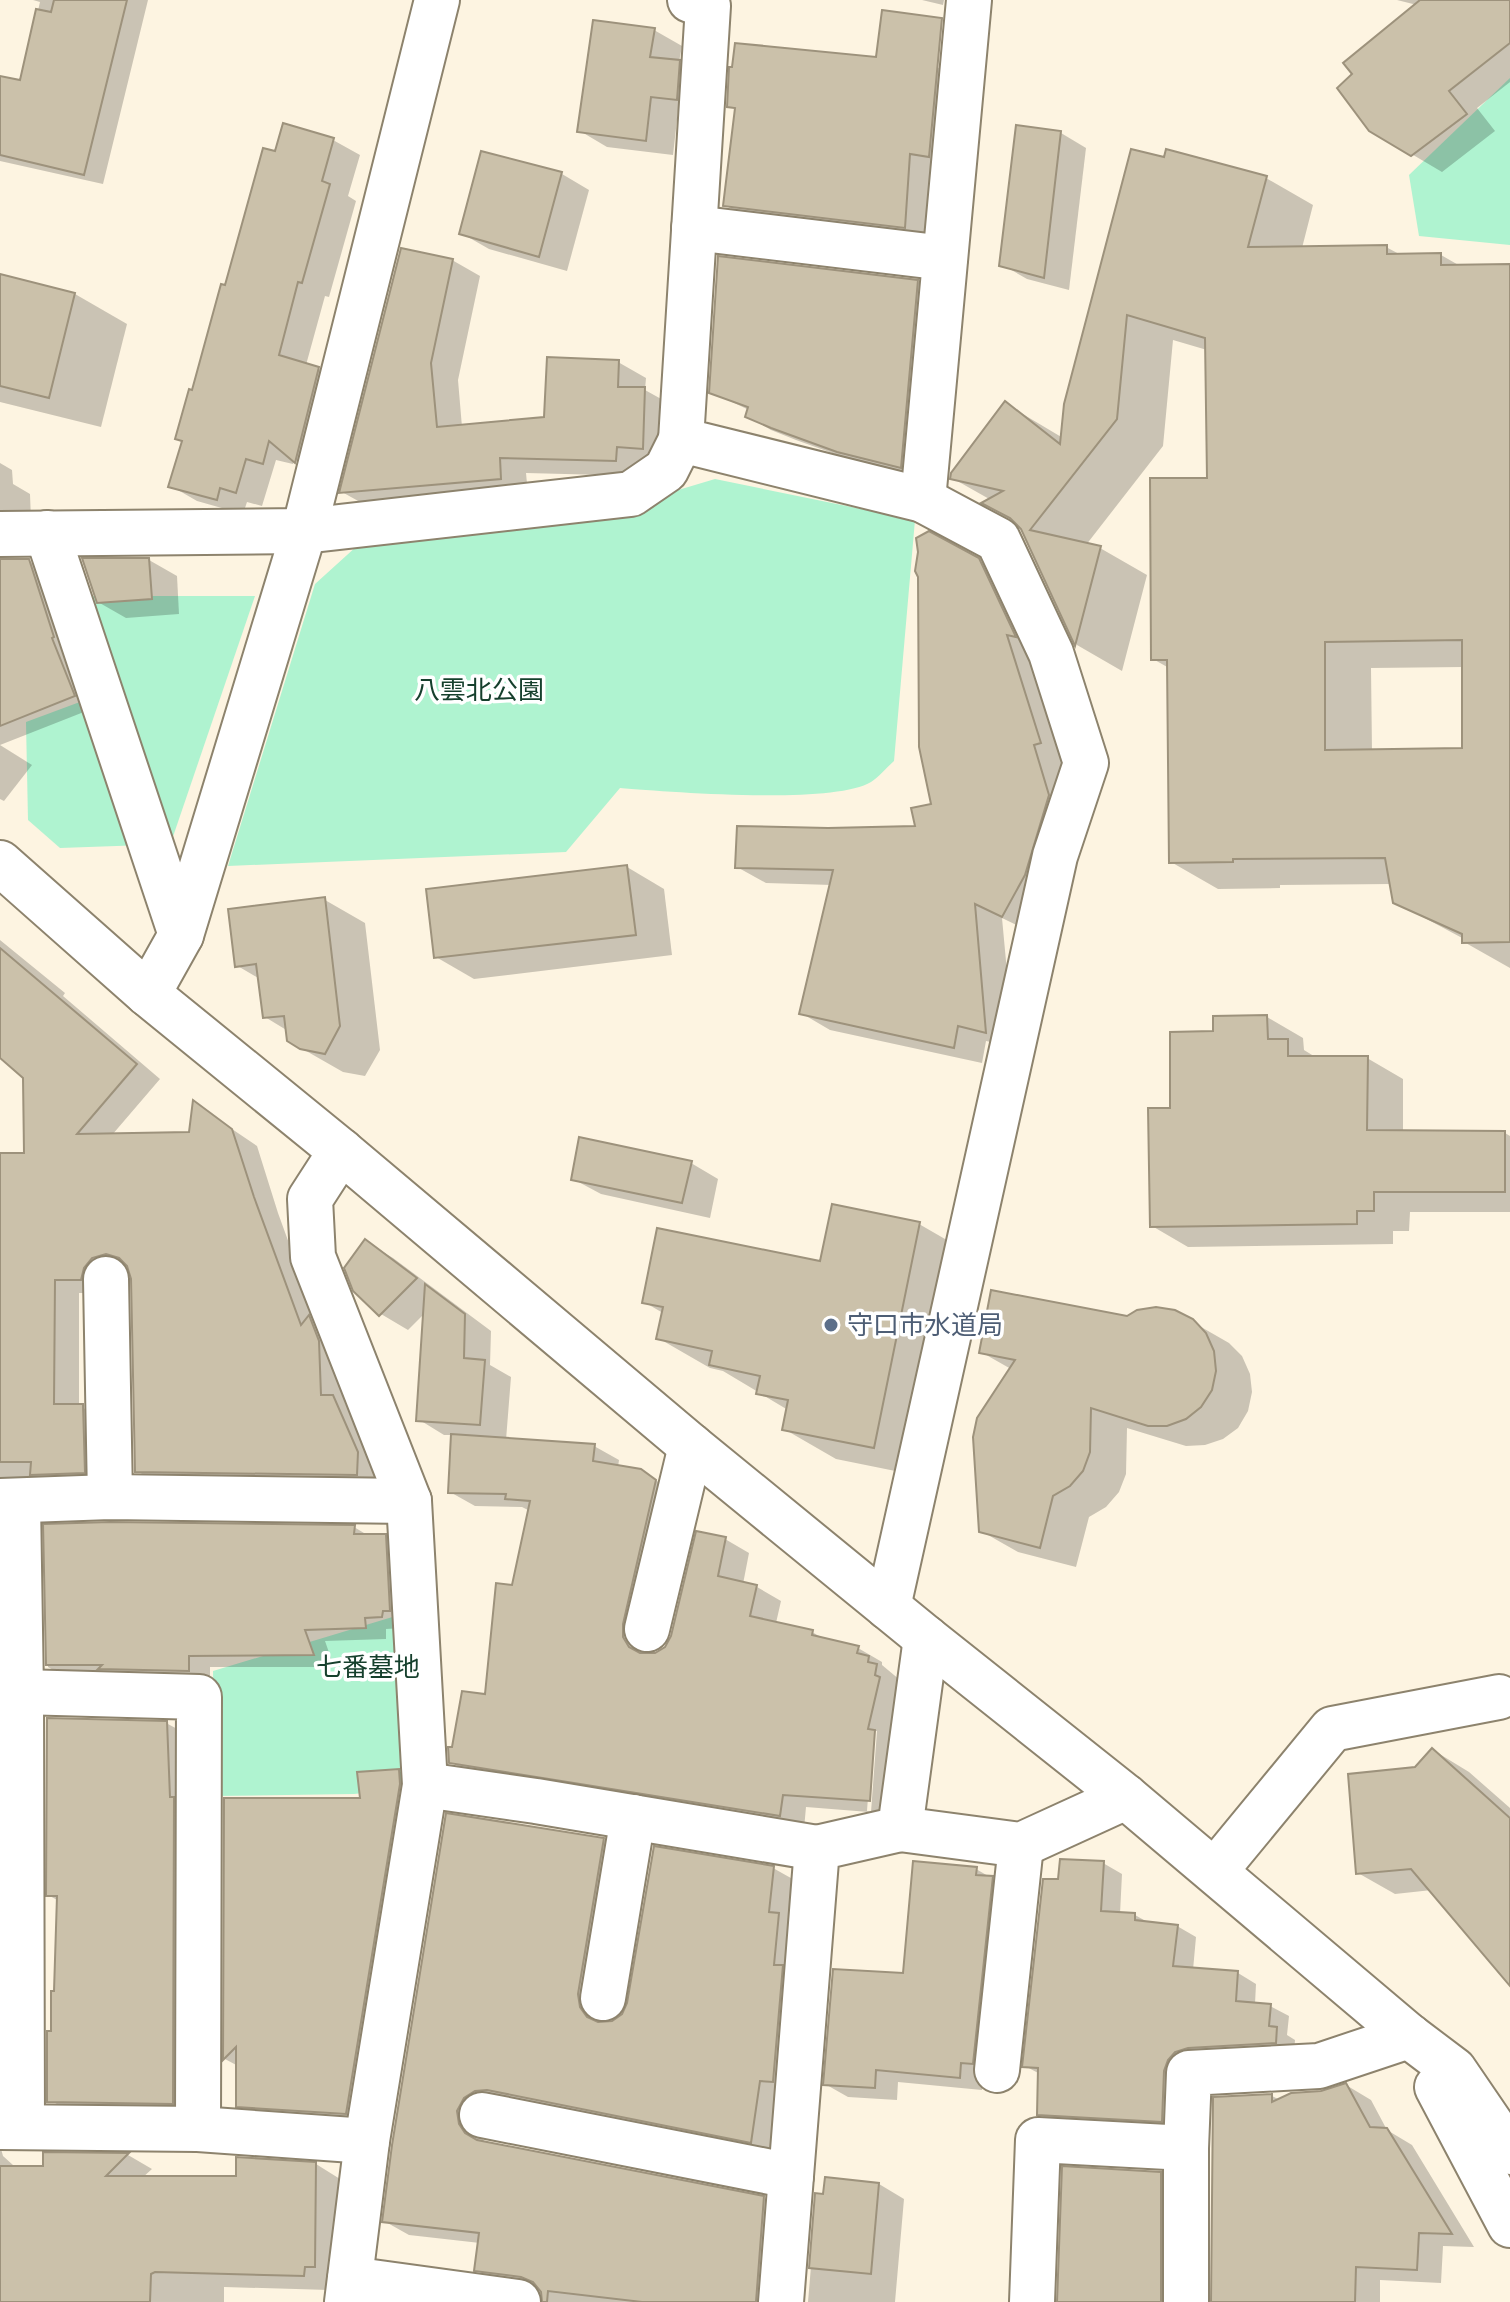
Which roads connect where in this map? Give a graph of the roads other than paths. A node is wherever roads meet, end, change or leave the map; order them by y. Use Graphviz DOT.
graph roads {
  1 [pos="437,0"];
  2 [pos="690,0"];
  3 [pos="969,0"];
  4 [pos="694,228"];
  5 [pos="945,258"];
  6 [pos="681,440"];
  7 [pos="923,500"];
  8 [pos="304,531"];
  9 [pos="47,533"];
  10 [pos="0,534"];
  11 [pos="6,872"];
  12 [pos="181,935"];
  13 [pos="148,994"];
  14 [pos="341,1151"];
  15 [pos="106,1279"];
  16 [pos="691,1446"];
  17 [pos="110,1497"];
  18 [pos="409,1501"];
  19 [pos="9,1502"];
  20 [pos="888,1607"];
  21 [pos="647,1629"];
  22 [pos="926,1638"];
  23 [pos="21,1692"];
  24 [pos="1499,1697"];
  25 [pos="425,1785"];
  26 [pos="1126,1797"];
  27 [pos="633,1817"];
  28 [pos="900,1829"];
  29 [pos="1021,1845"];
  30 [pos="817,1848"];
  31 [pos="1215,1871"];
  32 [pos="603,1998"];
  33 [pos="1409,2036"];
  34 [pos="997,2070"];
  35 [pos="482,2115"];
  36 [pos="11,2127"];
  37 [pos="198,2129"];
  38 [pos="367,2141"];
  39 [pos="1186,2148"];
  40 [pos="1510,2152"];
  41 [pos="791,2176"];
  42 [pos="1510,2225"];
  43 [pos="348,2290"];
  44 [pos="518,2302"];
  45 [pos="781,2302"];
  46 [pos="1032,2302"];
  47 [pos="1186,2302"];
  1 -- 8 [label="street"];
  2 -- 4 [label="street"];
  3 -- 5 [label="street"];
  4 -- 5 [label="street"];
  4 -- 6 [label="street"];
  5 -- 7 [label="street"];
  6 -- 7 [label="street"];
  6 -- 8 [label="street"];
  7 -- 20 [label="street"];
  8 -- 9 [label="street"];
  8 -- 12 [label="street"];
  9 -- 10 [label="street"];
  9 -- 12 [label="street"];
  11 -- 13 [label="street"];
  12 -- 13 [label="street"];
  13 -- 14 [label="street"];
  14 -- 16 [label="street"];
  14 -- 18 [label="street"];
  15 -- 17 [label="street"];
  16 -- 20 [label="street"];
  16 -- 21 [label="street"];
  17 -- 18 [label="street"];
  17 -- 19 [label="street"];
  18 -- 25 [label="street"];
  19 -- 23 [label="street"];
  20 -- 22 [label="street"];
  22 -- 26 [label="street"];
  22 -- 28 [label="street"];
  23 -- 36 [label="street"];
  23 -- 37 [label="street"];
  24 -- 31 [label="street"];
  25 -- 27 [label="street"];
  25 -- 38 [label="street"];
  26 -- 29 [label="street"];
  26 -- 31 [label="street"];
  27 -- 30 [label="street"];
  27 -- 32 [label="street"];
  28 -- 29 [label="street"];
  28 -- 30 [label="street"];
  29 -- 34 [label="street"];
  30 -- 41 [label="street"];
  31 -- 33 [label="street"];
  33 -- 39 [label="street"];
  33 -- 40 [label="street"];
  33 -- 42 [label="street"];
  35 -- 41 [label="street"];
  36 -- 37 [label="street"];
  37 -- 38 [label="street"];
  38 -- 43 [label="street"];
  39 -- 46 [label="street"];
  39 -- 47 [label="street"];
  41 -- 45 [label="street"];
  43 -- 44 [label="street"];
}
